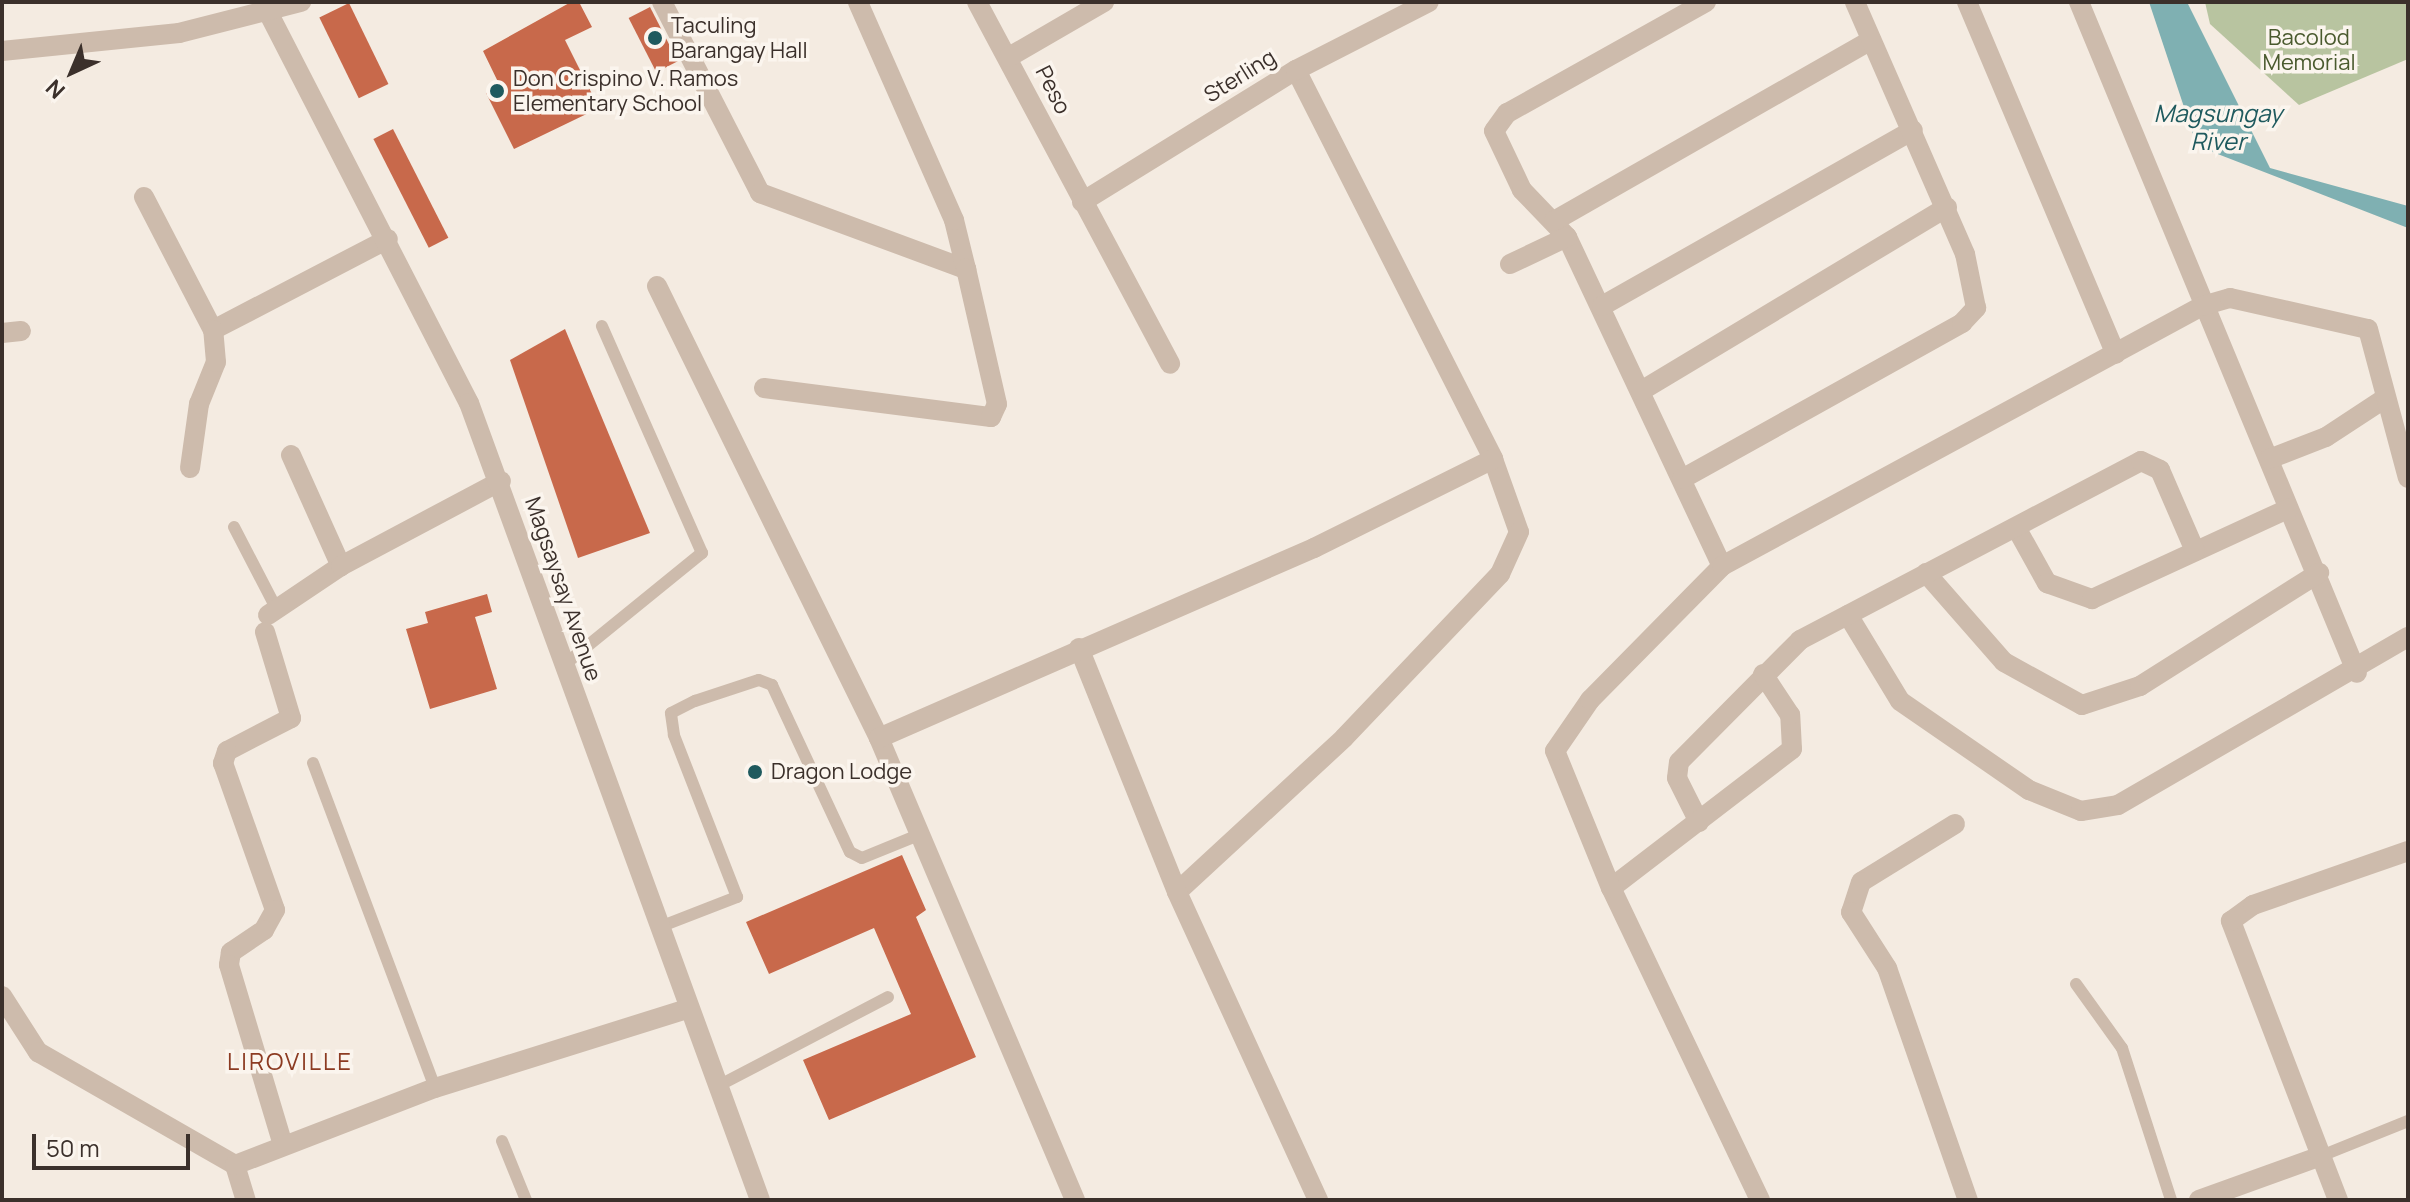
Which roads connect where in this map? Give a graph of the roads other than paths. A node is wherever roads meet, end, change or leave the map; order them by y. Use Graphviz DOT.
graph roads {
  1 [pos="301,2"];
  2 [pos="662,2"];
  3 [pos="858,2"];
  4 [pos="977,2"];
  5 [pos="1104,2"];
  6 [pos="1429,2"];
  7 [pos="1706,2"];
  8 [pos="1855,2"];
  9 [pos="1967,2"];
  10 [pos="2079,2"];
  11 [pos="267,9"];
  12 [pos="1871,40"];
  13 [pos="2,51"];
  14 [pos="1009,57"];
  15 [pos="1296,70"];
  16 [pos="1913,130"];
  17 [pos="144,197"];
  18 [pos="1082,202"];
  19 [pos="1947,207"];
  20 [pos="1560,229"];
  21 [pos="388,239"];
  22 [pos="1510,264"];
  23 [pos="966,269"];
  24 [pos="657,286"];
  25 [pos="1602,306"];
  26 [pos="2202,306"];
  27 [pos="602,326"];
  28 [pos="213,330"];
  29 [pos="2116,354"];
  30 [pos="1170,364"];
  31 [pos="764,388"];
  32 [pos="1641,391"];
  33 [pos="2384,399"];
  34 [pos="291,455"];
  35 [pos="1493,459"];
  36 [pos="2269,459"];
  37 [pos="190,468"];
  38 [pos="2408,478"];
  39 [pos="1682,479"];
  40 [pos="501,481"];
  41 [pos="2288,509"];
  42 [pos="234,527"];
  43 [pos="2018,531"];
  44 [pos="2195,551"];
  45 [pos="341,566"];
  46 [pos="1722,566"];
  47 [pos="1926,573"];
  48 [pos="2319,573"];
  49 [pos="1848,615"];
  50 [pos="270,619"];
  51 [pos="2408,637"];
  52 [pos="1079,648"];
  53 [pos="564,665"];
  54 [pos="2357,673"];
  55 [pos="1763,674"];
  56 [pos="879,738"];
  57 [pos="313,763"];
  58 [pos="1699,822"];
  59 [pos="1955,824"];
  60 [pos="916,836"];
  61 [pos="2408,851"];
  62 [pos="1611,888"];
  63 [pos="1177,892"];
  64 [pos="657,928"];
  65 [pos="2076,984"];
  66 [pos="2,996"];
  67 [pos="888,997"];
  68 [pos="687,1009"];
  69 [pos="716,1087"];
  70 [pos="435,1088"];
  71 [pos="2408,1121"];
  72 [pos="502,1141"];
  73 [pos="283,1145"];
  74 [pos="2321,1156"];
  75 [pos="235,1165"];
  76 [pos="246,1200"];
  77 [pos="526,1200"];
  78 [pos="760,1200"];
  79 [pos="1075,1200"];
  80 [pos="1318,1200"];
  81 [pos="1760,1200"];
  82 [pos="1968,1200"];
  83 [pos="2171,1200"];
  84 [pos="2199,1200"];
  85 [pos="2338,1200"];
  1 -- 11 [label="street"];
  2 -- 23 [label="street"];
  3 -- 23 [label="street"];
  4 -- 14 [label="street, Peso"];
  5 -- 14 [label="street"];
  6 -- 15 [label="street, Sterling"];
  7 -- 20 [label="street"];
  8 -- 12 [label="street"];
  9 -- 29 [label="street"];
  10 -- 26 [label="street"];
  11 -- 13 [label="street"];
  11 -- 21 [label="street, Magsaysay Avenue"];
  12 -- 16 [label="street"];
  12 -- 20 [label="street"];
  14 -- 18 [label="street, Peso"];
  15 -- 18 [label="street, Sterling"];
  15 -- 35 [label="street"];
  16 -- 19 [label="street"];
  16 -- 25 [label="street"];
  17 -- 28 [label="street"];
  18 -- 30 [label="street, Peso"];
  19 -- 32 [label="street"];
  19 -- 39 [label="street"];
  20 -- 22 [label="street"];
  20 -- 25 [label="street"];
  21 -- 28 [label="street"];
  21 -- 40 [label="street, Magsaysay Avenue"];
  23 -- 31 [label="street"];
  24 -- 56 [label="street"];
  25 -- 32 [label="street"];
  26 -- 29 [label="street"];
  26 -- 33 [label="street"];
  26 -- 36 [label="street"];
  27 -- 53 [label="lane"];
  28 -- 37 [label="street"];
  29 -- 46 [label="street"];
  32 -- 39 [label="street"];
  33 -- 36 [label="street"];
  33 -- 38 [label="street"];
  34 -- 45 [label="street"];
  35 -- 52 [label="street"];
  35 -- 63 [label="street"];
  36 -- 41 [label="street"];
  39 -- 46 [label="street"];
  40 -- 45 [label="street"];
  40 -- 53 [label="street, Magsaysay Avenue"];
  41 -- 44 [label="street"];
  41 -- 48 [label="street"];
  42 -- 50 [label="lane"];
  43 -- 44 [label="street"];
  43 -- 44 [label="street"];
  43 -- 47 [label="street"];
  45 -- 50 [label="street"];
  46 -- 62 [label="street"];
  47 -- 48 [label="street"];
  47 -- 49 [label="street"];
  48 -- 54 [label="street"];
  49 -- 54 [label="street"];
  49 -- 55 [label="street"];
  50 -- 73 [label="street"];
  51 -- 54 [label="street"];
  52 -- 56 [label="street"];
  52 -- 63 [label="street"];
  53 -- 64 [label="street, Magsaysay Avenue"];
  55 -- 58 [label="street"];
  55 -- 58 [label="street"];
  56 -- 60 [label="street"];
  57 -- 70 [label="lane"];
  58 -- 62 [label="street"];
  59 -- 82 [label="street"];
  60 -- 64 [label="lane"];
  60 -- 79 [label="street"];
  61 -- 74 [label="street"];
  62 -- 81 [label="street"];
  63 -- 80 [label="street"];
  64 -- 68 [label="street, Magsaysay Avenue"];
  65 -- 83 [label="lane"];
  66 -- 75 [label="street"];
  67 -- 69 [label="lane"];
  68 -- 69 [label="street, Magsaysay Avenue"];
  68 -- 70 [label="street"];
  69 -- 78 [label="street, Magsaysay Avenue"];
  70 -- 73 [label="street"];
  71 -- 74 [label="lane"];
  72 -- 77 [label="lane"];
  73 -- 75 [label="street"];
  74 -- 84 [label="street"];
  74 -- 85 [label="street"];
  75 -- 76 [label="street"];
}
